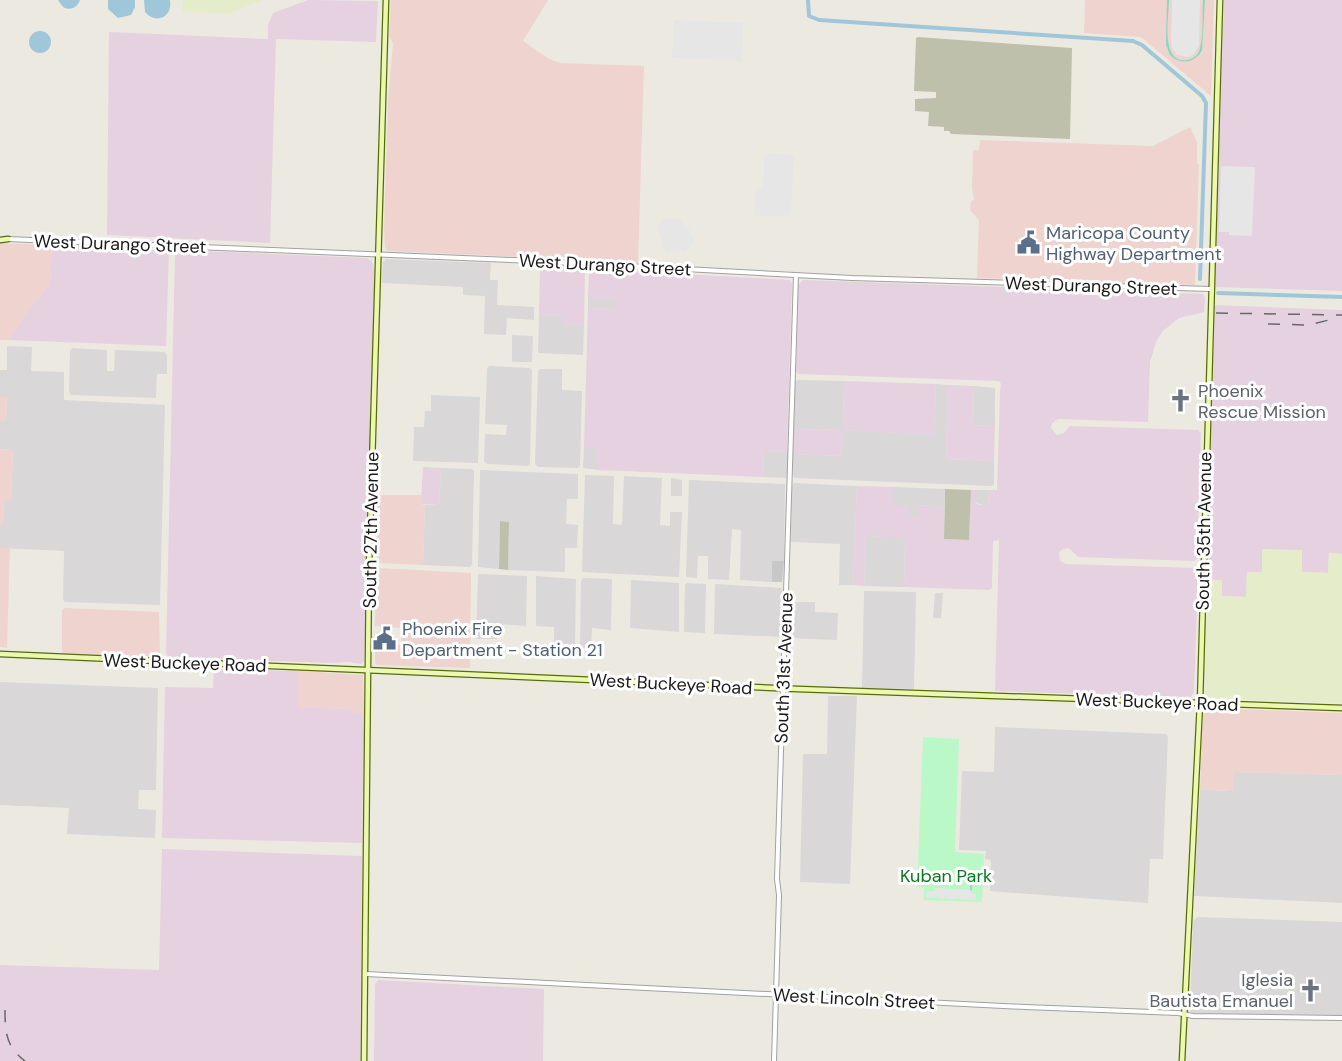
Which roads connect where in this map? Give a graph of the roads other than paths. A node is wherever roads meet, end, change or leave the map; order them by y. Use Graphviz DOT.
graph roads {
  1 [pos="386,0"];
  2 [pos="1220,0"];
  3 [pos="0,239"];
  4 [pos="8,239"];
  5 [pos="379,255"];
  6 [pos="795,275"];
  7 [pos="1210,290"];
  8 [pos="0,654"];
  9 [pos="369,670"];
  10 [pos="783,689"];
  11 [pos="1200,703"];
  12 [pos="1342,708"];
  13 [pos="366,975"];
  14 [pos="776,995"];
  15 [pos="1185,1014"];
  16 [pos="1342,1018"];
  17 [pos="364,1061"];
  18 [pos="774,1061"];
  19 [pos="1182,1061"];
  1 -- 5 [label="main road, South 27th Avenue"];
  2 -- 7 [label="main road, South 35th Avenue"];
  3 -- 4 [label="main road"];
  4 -- 5 [label="street, West Durango Street"];
  5 -- 6 [label="street, West Durango Street"];
  5 -- 9 [label="main road, South 27th Avenue"];
  6 -- 7 [label="street, West Durango Street"];
  6 -- 10 [label="street, South 31st Avenue"];
  7 -- 11 [label="main road, South 35th Avenue"];
  8 -- 9 [label="main road, West Buckeye Road"];
  9 -- 10 [label="main road, West Buckeye Road"];
  9 -- 13 [label="main road, South 27th Avenue"];
  10 -- 11 [label="main road, West Buckeye Road"];
  10 -- 14 [label="street, South 31st Avenue"];
  11 -- 12 [label="main road, West Buckeye Road"];
  11 -- 15 [label="main road, South 35th Avenue"];
  13 -- 14 [label="street, West Lincoln Street"];
  13 -- 17 [label="main road, South 27th Avenue"];
  14 -- 15 [label="street, West Lincoln Street"];
  14 -- 18 [label="street, South 31st Avenue"];
  15 -- 16 [label="street, West Lincoln Street"];
  15 -- 19 [label="main road, South 35th Avenue"];
}
